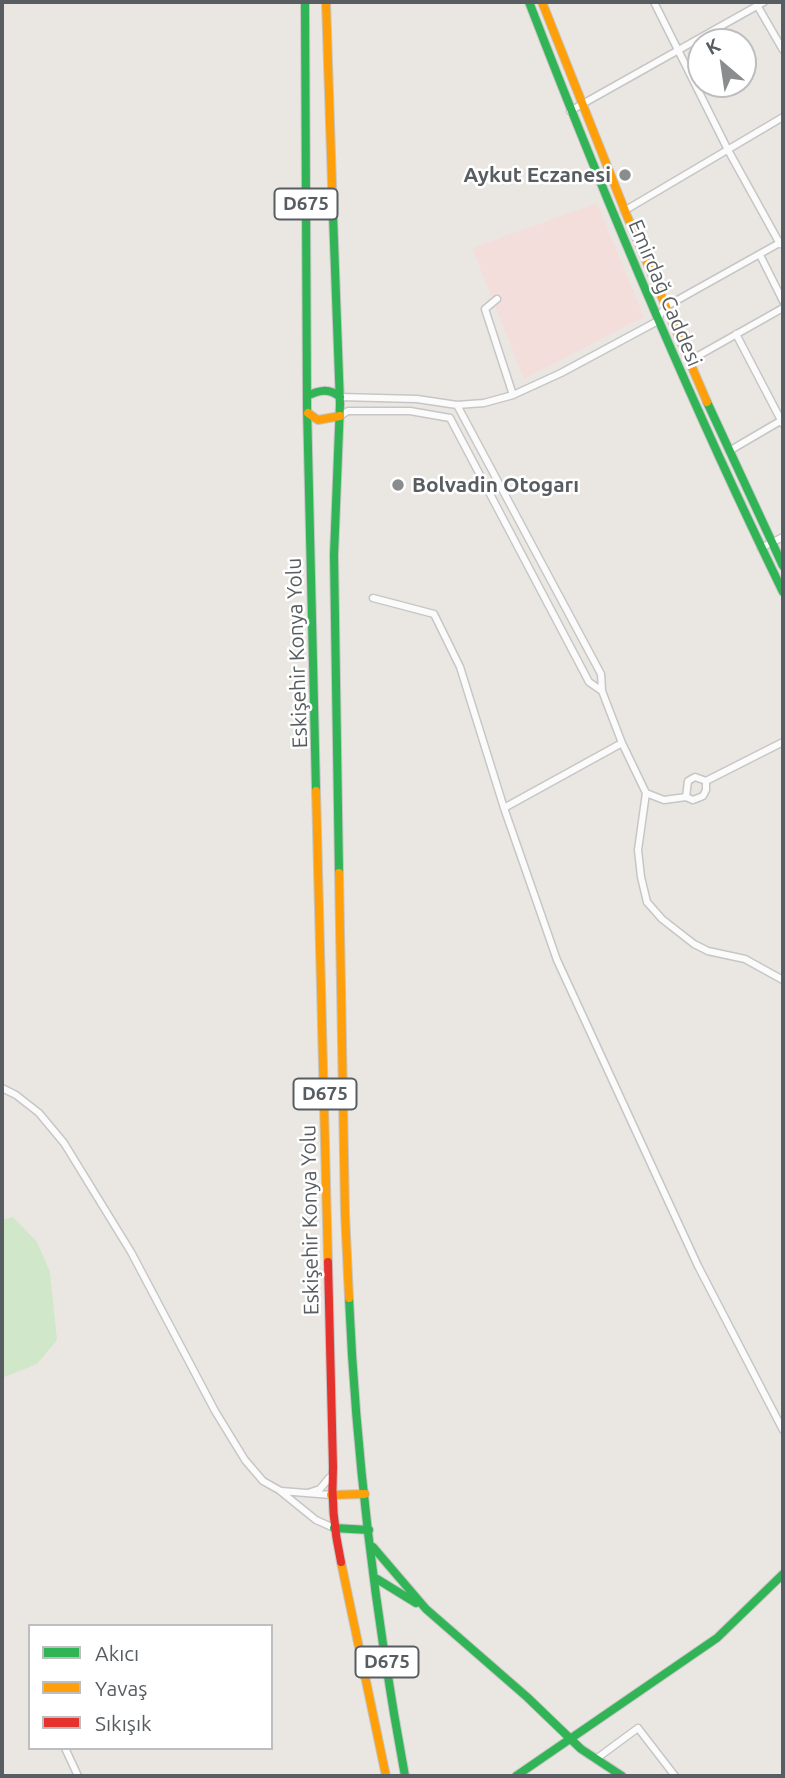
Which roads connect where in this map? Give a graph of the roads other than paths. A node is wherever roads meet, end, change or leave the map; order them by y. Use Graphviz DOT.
graph roads {
  1 [pos="305,2"];
  2 [pos="326,2"];
  3 [pos="529,2"];
  4 [pos="542,2"];
  5 [pos="654,2"];
  6 [pos="756,4"];
  7 [pos="677,50"];
  8 [pos="783,50"];
  9 [pos="581,104"];
  10 [pos="570,111"];
  11 [pos="783,117"];
  12 [pos="728,150"];
  13 [pos="624,211"];
  14 [pos="782,243"];
  15 [pos="761,255"];
  16 [pos="497,299"];
  17 [pos="783,301"];
  18 [pos="665,307"];
  19 [pos="783,308"];
  20 [pos="656,322"];
  21 [pos="736,334"];
  22 [pos="689,361"];
  23 [pos="513,395"];
  24 [pos="340,397"];
  25 [pos="307,405"];
  26 [pos="457,405"];
  27 [pos="340,416"];
  28 [pos="450,418"];
  29 [pos="783,422"];
  30 [pos="730,451"];
  31 [pos="783,537"];
  32 [pos="772,543"];
  33 [pos="761,548"];
  34 [pos="783,566"];
  35 [pos="783,592"];
  36 [pos="373,598"];
  37 [pos="602,691"];
  38 [pos="783,742"];
  39 [pos="622,743"];
  40 [pos="706,781"];
  41 [pos="646,793"];
  42 [pos="686,797"];
  43 [pos="504,808"];
  44 [pos="783,981"];
  45 [pos="2,1088"];
  46 [pos="783,1430"];
  47 [pos="333,1466"];
  48 [pos="279,1490"];
  49 [pos="306,1494"];
  50 [pos="365,1494"];
  51 [pos="331,1496"];
  52 [pos="334,1528"];
  53 [pos="369,1530"];
  54 [pos="373,1547"];
  55 [pos="783,1574"];
  56 [pos="377,1579"];
  57 [pos="425,1608"];
  58 [pos="570,1738"];
  59 [pos="66,1750"];
  60 [pos="596,1759"];
  61 [pos="78,1776"];
  62 [pos="386,1776"];
  63 [pos="405,1776"];
  64 [pos="516,1776"];
  65 [pos="622,1776"];
  66 [pos="676,1776"];
  1 -- 25 [label="main road, D675"];
  2 -- 24 [label="main road, D675"];
  3 -- 10 [label="main road, Emirdağ Caddesi"];
  4 -- 9 [label="main road, Emirdağ Caddesi"];
  5 -- 7 [label="street"];
  6 -- 7 [label="street"];
  6 -- 8 [label="street"];
  7 -- 9 [label="street"];
  7 -- 12 [label="street"];
  9 -- 10 [label="street"];
  9 -- 13 [label="main road, Emirdağ Caddesi"];
  10 -- 20 [label="main road, Emirdağ Caddesi"];
  11 -- 12 [label="street"];
  12 -- 13 [label="street"];
  12 -- 14 [label="street"];
  13 -- 18 [label="main road, Emirdağ Caddesi"];
  14 -- 15 [label="street"];
  15 -- 17 [label="street"];
  15 -- 18 [label="street"];
  16 -- 23 [label="street"];
  18 -- 20 [label="street"];
  18 -- 22 [label="main road, Emirdağ Caddesi"];
  19 -- 21 [label="street"];
  20 -- 23 [label="street"];
  20 -- 33 [label="main road, Emirdağ Caddesi"];
  21 -- 22 [label="street"];
  21 -- 29 [label="street"];
  22 -- 30 [label="main road, Emirdağ Caddesi"];
  23 -- 26 [label="street"];
  24 -- 25 [label="main road"];
  24 -- 26 [label="street"];
  24 -- 27 [label="main road, D675"];
  25 -- 27 [label="main road"];
  25 -- 47 [label="main road, Eskişehir Konya Yolu / D675"];
  26 -- 28 [label="street"];
  26 -- 37 [label="street"];
  27 -- 28 [label="street"];
  27 -- 50 [label="main road, D675"];
  28 -- 37 [label="street"];
  29 -- 30 [label="street"];
  30 -- 32 [label="main road, Emirdağ Caddesi"];
  31 -- 32 [label="street"];
  32 -- 33 [label="street"];
  32 -- 34 [label="main road, Emirdağ Caddesi"];
  33 -- 35 [label="main road, Emirdağ Caddesi"];
  36 -- 43 [label="street"];
  37 -- 39 [label="street"];
  38 -- 40 [label="street"];
  39 -- 41 [label="street"];
  39 -- 43 [label="street"];
  40 -- 42 [label="street"];
  40 -- 42 [label="street"];
  41 -- 42 [label="street"];
  41 -- 44 [label="street"];
  43 -- 46 [label="street"];
  45 -- 48 [label="street"];
  47 -- 49 [label="street"];
  47 -- 51 [label="main road, Eskişehir Konya Yolu / D675"];
  48 -- 49 [label="street"];
  48 -- 52 [label="street"];
  49 -- 51 [label="street"];
  50 -- 51 [label="main road"];
  50 -- 53 [label="main road, D675"];
  51 -- 52 [label="main road, Eskişehir Konya Yolu / D675"];
  52 -- 53 [label="main road"];
  52 -- 62 [label="main road, Eskişehir Konya Yolu / D675"];
  53 -- 54 [label="main road, D675"];
  54 -- 56 [label="main road, D675"];
  54 -- 57 [label="main road"];
  55 -- 58 [label="main road"];
  56 -- 57 [label="main road"];
  56 -- 63 [label="main road, D675"];
  57 -- 58 [label="main road"];
  58 -- 60 [label="main road"];
  58 -- 64 [label="main road"];
  59 -- 61 [label="street"];
  60 -- 65 [label="main road"];
  60 -- 66 [label="street"];
}
